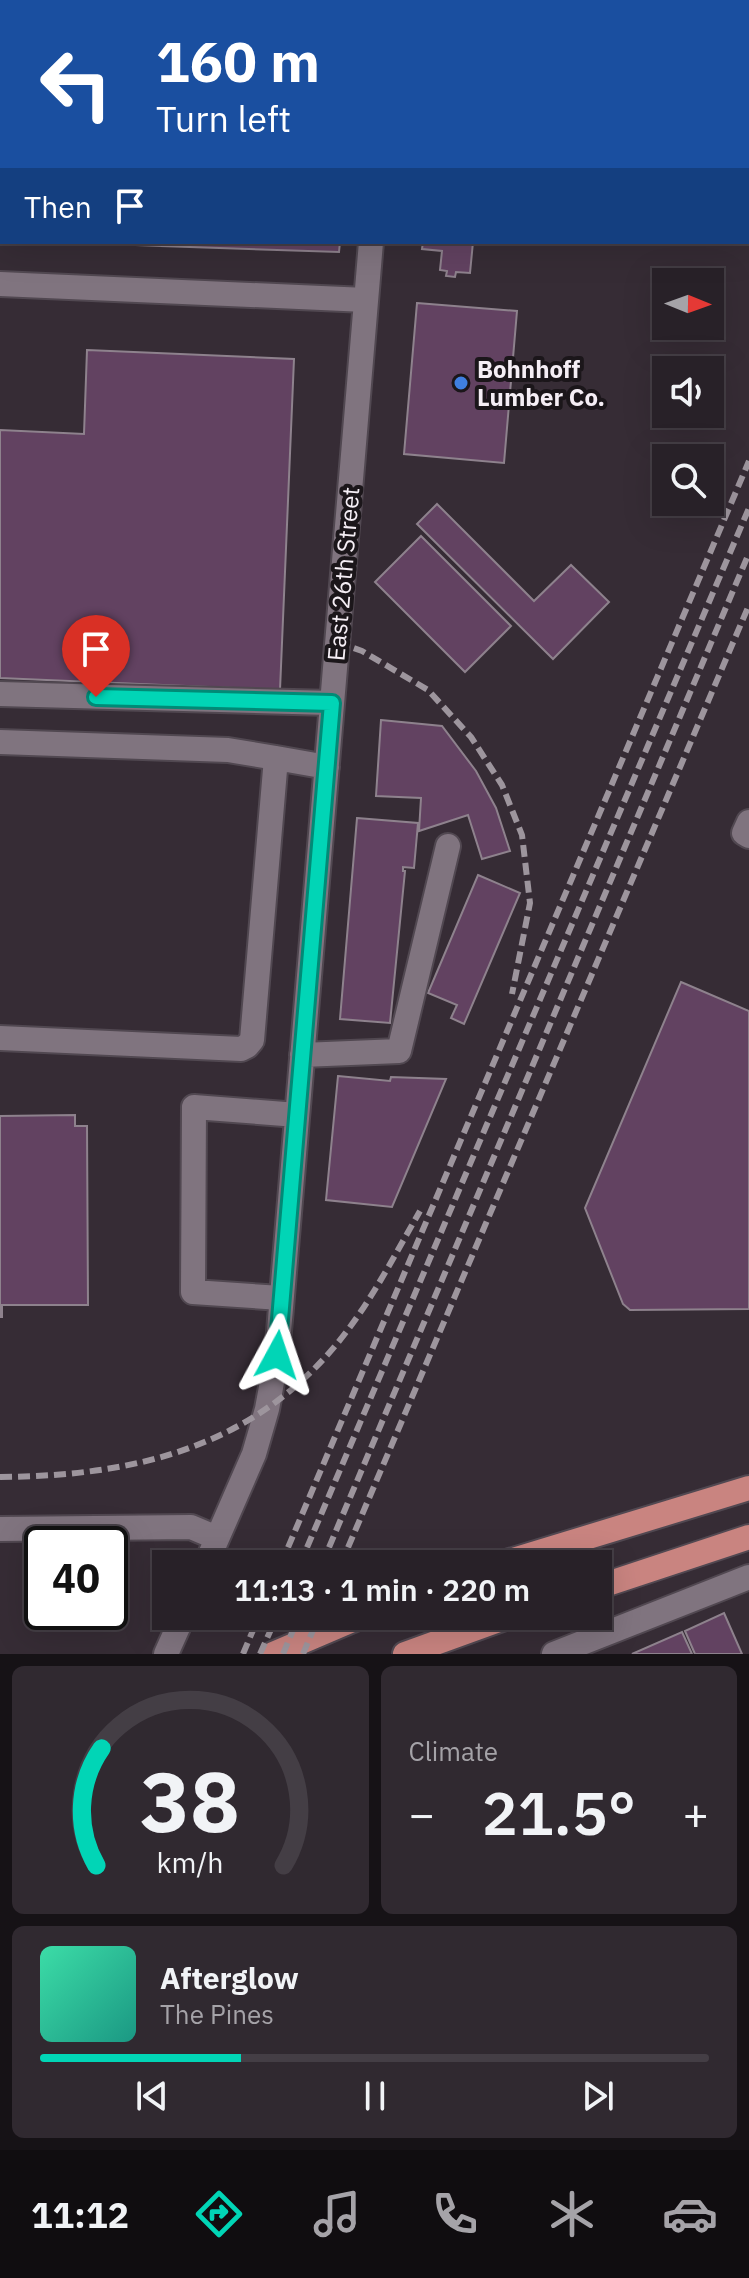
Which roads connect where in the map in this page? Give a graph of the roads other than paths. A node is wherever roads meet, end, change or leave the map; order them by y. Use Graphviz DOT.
graph roads {
  1 [pos="371,244"];
  2 [pos="0,284"];
  3 [pos="366,300"];
  4 [pos="0,694"];
  5 [pos="332,703"];
  6 [pos="0,742"];
  7 [pos="276,758"];
  8 [pos="327,767"];
  9 [pos="749,822"];
  10 [pos="749,836"];
  11 [pos="448,846"];
  12 [pos="0,1038"];
  13 [pos="302,1055"];
  14 [pos="297,1115"];
  15 [pos="281,1298"];
  16 [pos="749,1488"];
  17 [pos="0,1529"];
  18 [pos="749,1537"];
  19 [pos="217,1538"];
  20 [pos="212,1550"];
  21 [pos="546,1550"];
  22 [pos="749,1577"];
  23 [pos="612,1582"];
  24 [pos="177,1630"];
  25 [pos="329,1630"];
  26 [pos="471,1630"];
  27 [pos="166,1654"];
  28 [pos="273,1654"];
  29 [pos="405,1654"];
  30 [pos="554,1654"];
  1 -- 3 [label="street, East 26th Street"];
  2 -- 3 [label="street"];
  3 -- 5 [label="street, East 26th Street"];
  4 -- 5 [label="street"];
  5 -- 8 [label="street, East 26th Street"];
  6 -- 7 [label="street"];
  7 -- 8 [label="street"];
  7 -- 12 [label="street"];
  8 -- 13 [label="street, East 26th Street"];
  9 -- 10 [label="street"];
  11 -- 13 [label="street"];
  13 -- 14 [label="street, East 26th Street"];
  14 -- 15 [label="street, East 26th Street"];
  14 -- 15 [label="street"];
  15 -- 19 [label="street, East 26th Street"];
  16 -- 21 [label="main road"];
  17 -- 19 [label="street"];
  18 -- 23 [label="main road"];
  19 -- 20 [label="street, East 26th Street"];
  22 -- 30 [label="street"];
  24 -- 27 [label="street"];
  25 -- 28 [label="main road"];
  26 -- 29 [label="main road"];
}
